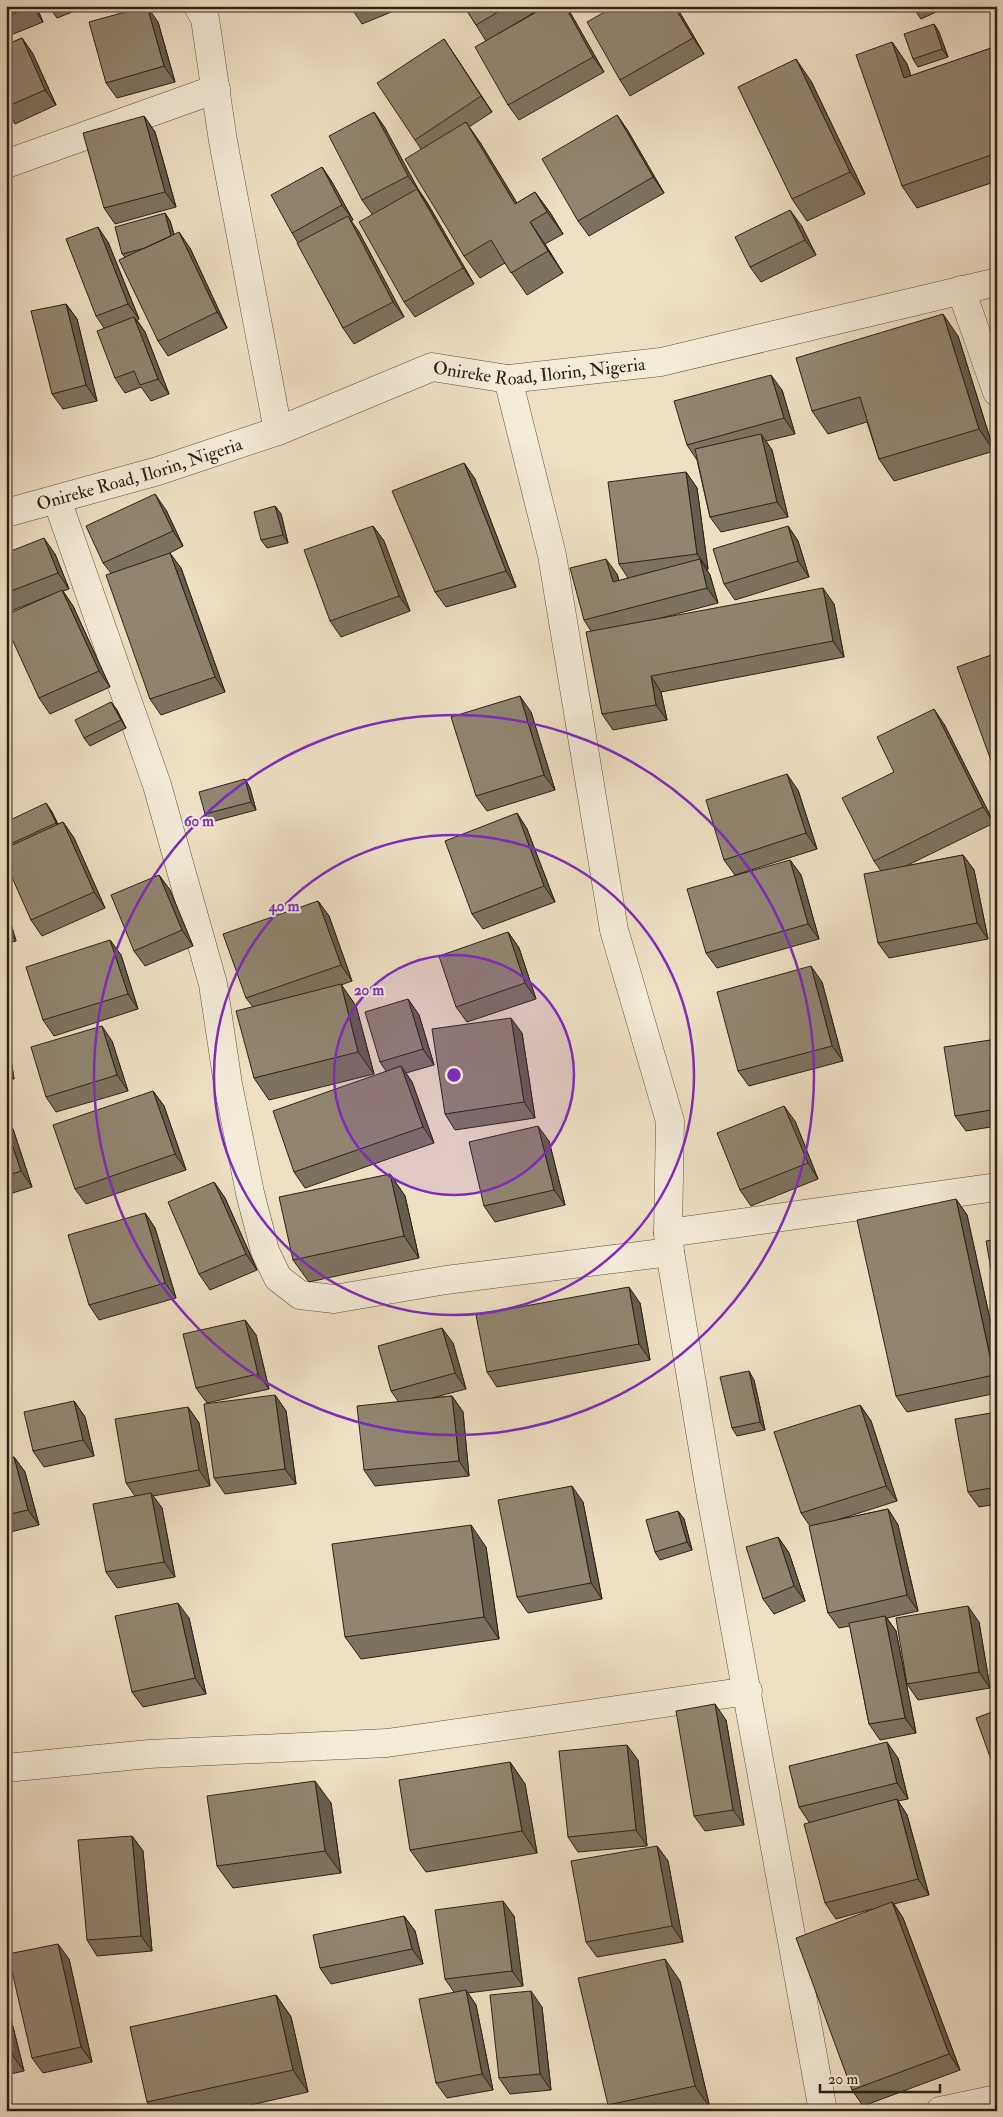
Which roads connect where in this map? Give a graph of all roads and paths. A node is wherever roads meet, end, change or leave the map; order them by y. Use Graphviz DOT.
graph roads {
  1 [pos="198,6"];
  2 [pos="216,89"];
  3 [pos="6,164"];
  4 [pos="997,282"];
  5 [pos="961,290"];
  6 [pos="508,380"];
  7 [pos="997,392"];
  8 [pos="278,431"];
  9 [pos="56,500"];
  10 [pos="6,513"];
  11 [pos="997,1187"];
  12 [pos="669,1243"];
  13 [pos="748,1691"];
  14 [pos="6,1768"];
  15 [pos="997,2099"];
  16 [pos="823,2111"];
  17 [pos="940,2111"];
  1 -- 2 [label="street"];
  2 -- 3 [label="street"];
  2 -- 8 [label="street"];
  4 -- 5 [label="street, Onireke Road, Ilorin, Nigeria"];
  5 -- 6 [label="street, Onireke Road, Ilorin, Nigeria"];
  5 -- 7 [label="street"];
  6 -- 8 [label="street, Onireke Road, Ilorin, Nigeria"];
  6 -- 12 [label="street"];
  8 -- 9 [label="street, Onireke Road, Ilorin, Nigeria"];
  9 -- 10 [label="street, Onireke Road, Ilorin, Nigeria"];
  9 -- 12 [label="street"];
  11 -- 12 [label="street"];
  12 -- 13 [label="street"];
  13 -- 14 [label="street"];
  13 -- 16 [label="street"];
  15 -- 17 [label="street"];
}
